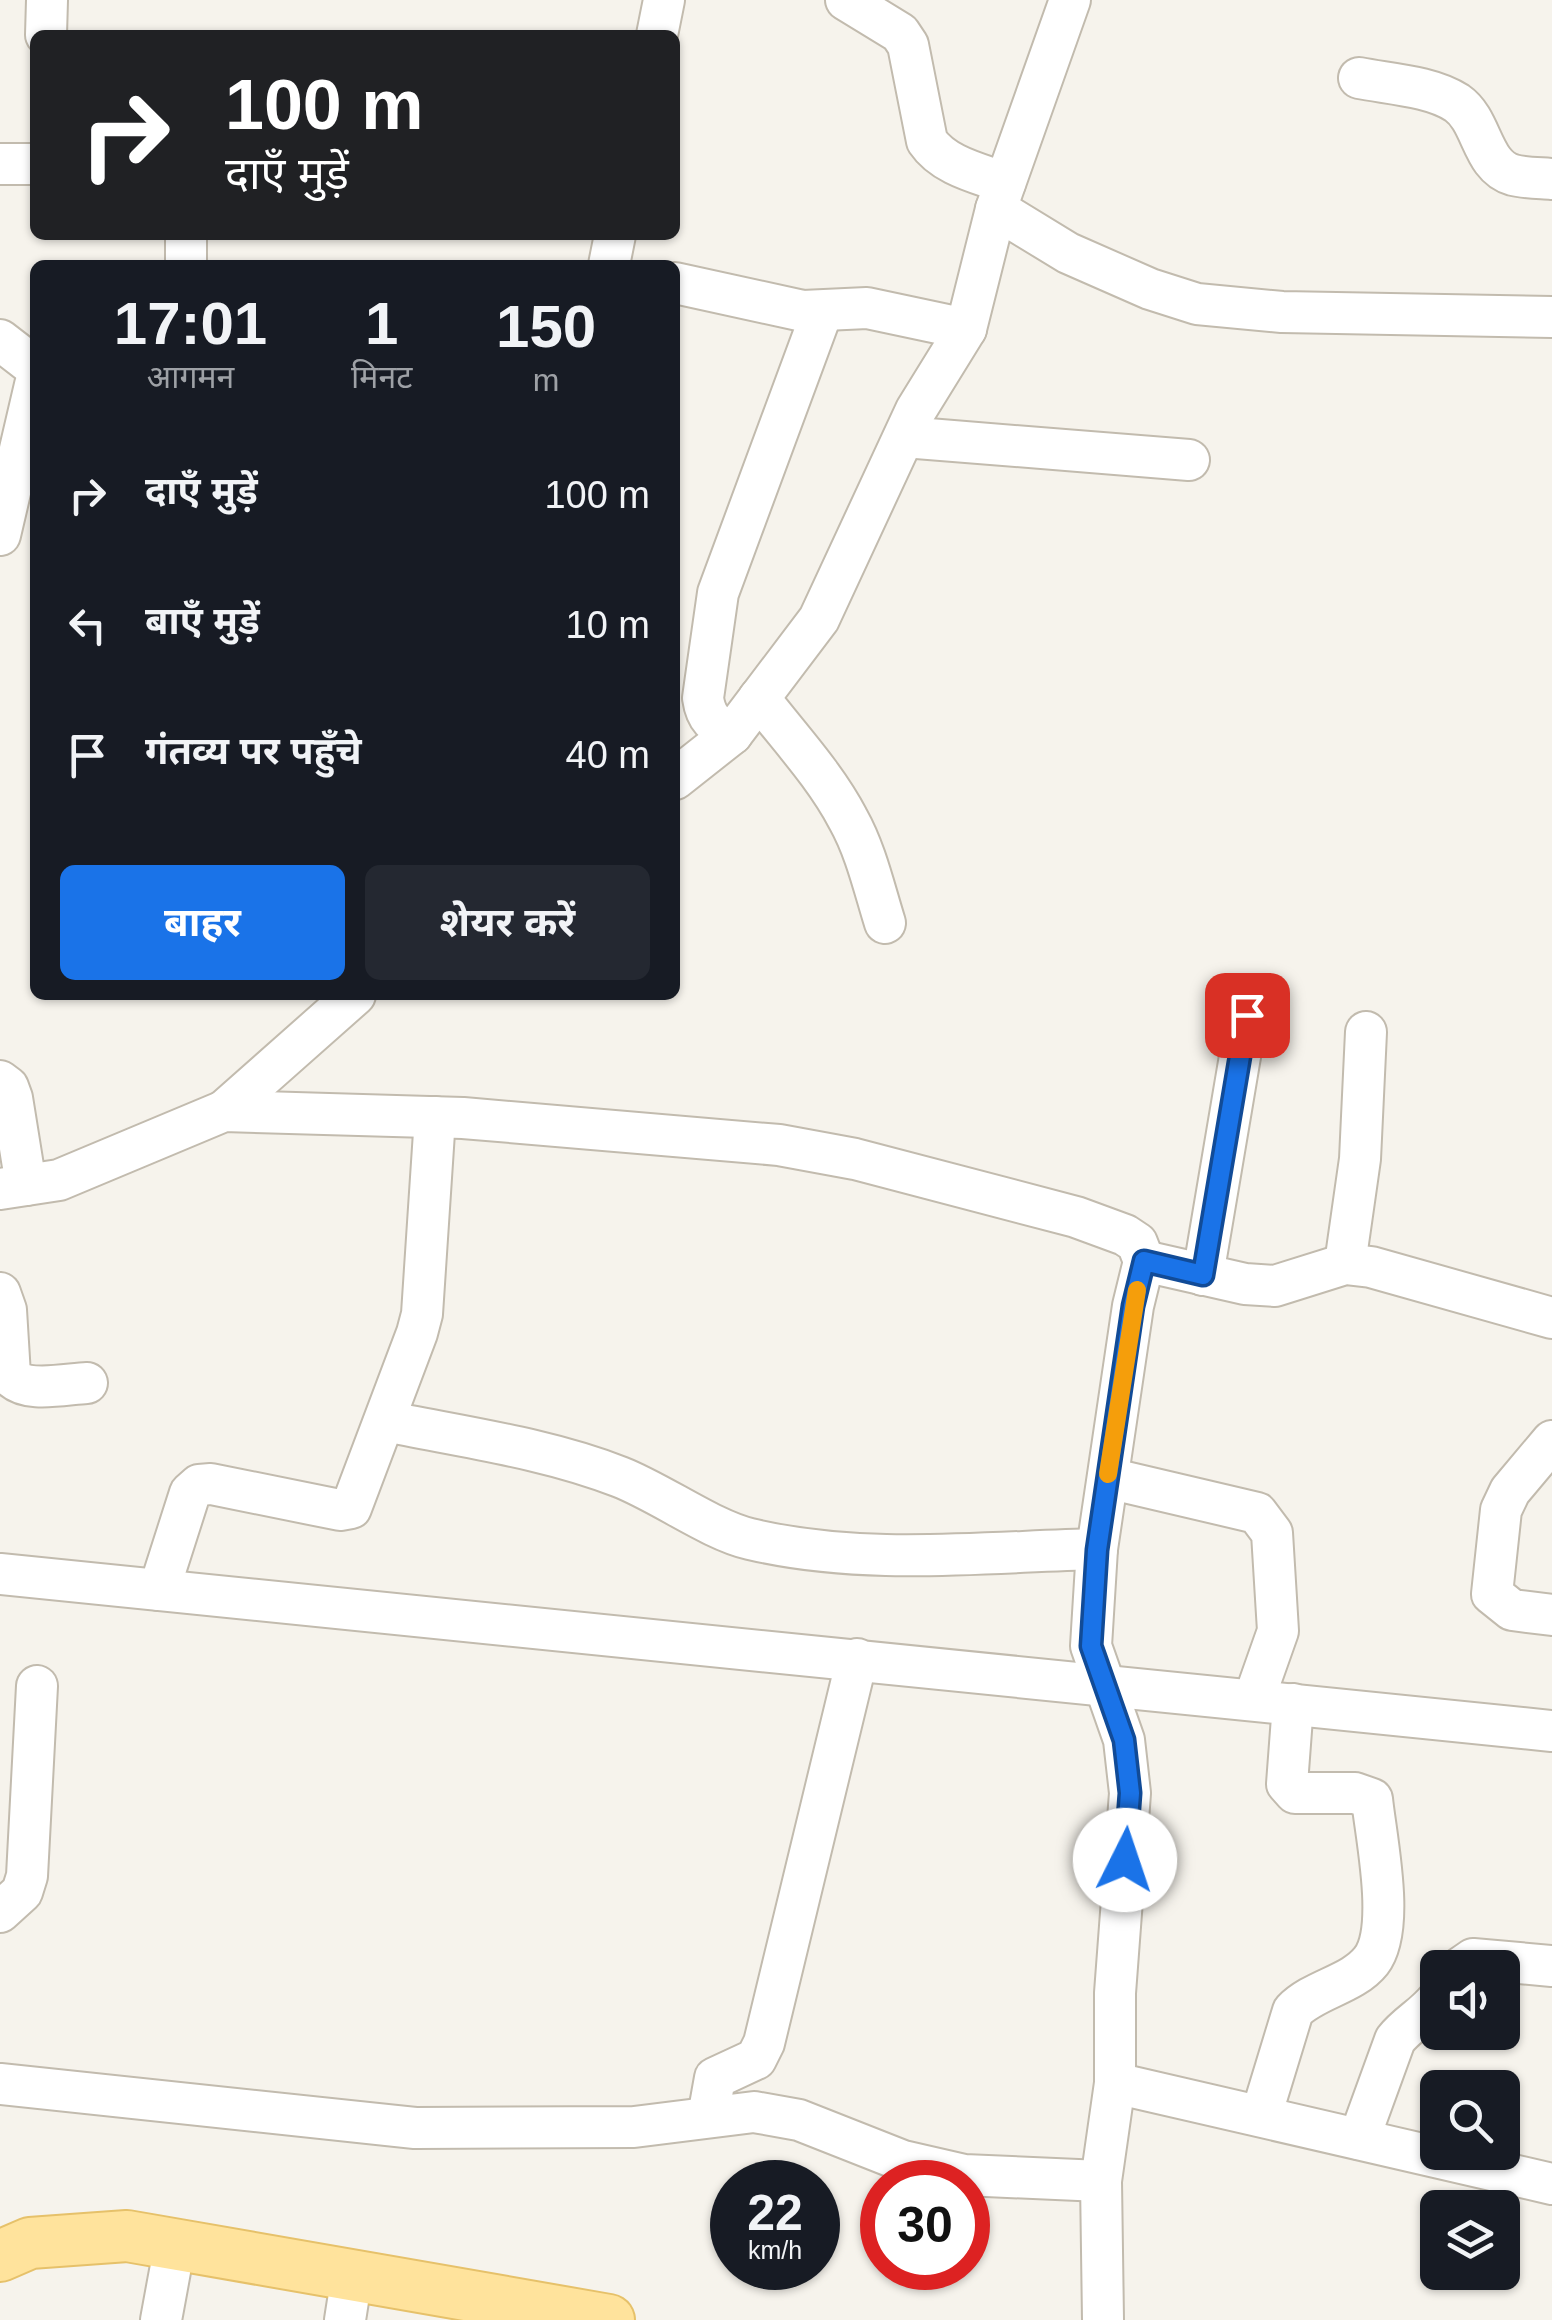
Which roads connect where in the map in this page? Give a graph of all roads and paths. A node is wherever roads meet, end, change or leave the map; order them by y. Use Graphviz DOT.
graph roads {
  1 [pos="46,0"];
  2 [pos="664,0"];
  3 [pos="846,0"];
  4 [pos="1070,0"];
  5 [pos="46,30"];
  6 [pos="658,30"];
  7 [pos="1359,78"];
  8 [pos="0,164"];
  9 [pos="30,164"];
  10 [pos="1552,179"];
  11 [pos="1000,196"];
  12 [pos="680,284"];
  13 [pos="822,312"];
  14 [pos="1552,317"];
  15 [pos="966,329"];
  16 [pos="0,340"];
  17 [pos="30,363"];
  18 [pos="30,406"];
  19 [pos="904,437"];
  20 [pos="1188,460"];
  21 [pos="0,535"];
  22 [pos="692,654"];
  23 [pos="759,698"];
  24 [pos="732,734"];
  25 [pos="680,775"];
  26 [pos="885,923"];
  27 [pos="349,1000"];
  28 [pos="1247,1015"];
  29 [pos="1366,1032"];
  30 [pos="0,1081"];
  31 [pos="224,1111"];
  32 [pos="435,1117"];
  33 [pos="13,1187"];
  34 [pos="1144,1261"];
  35 [pos="1345,1264"];
  36 [pos="1203,1275"];
  37 [pos="0,1294"];
  38 [pos="1552,1318"];
  39 [pos="87,1383"];
  40 [pos="385,1421"];
  41 [pos="1552,1441"];
  42 [pos="1108,1478"];
  43 [pos="1097,1550"];
  44 [pos="0,1574"];
  45 [pos="159,1590"];
  46 [pos="1552,1616"];
  47 [pos="857,1659"];
  48 [pos="1102,1685"];
  49 [pos="36,1686"];
  50 [pos="1254,1699"];
  51 [pos="1294,1704"];
  52 [pos="1552,1731"];
  53 [pos="0,1912"];
  54 [pos="1520,1963"];
  55 [pos="1552,1966"];
  56 [pos="1420,2020"];
  57 [pos="1115,2083"];
  58 [pos="0,2084"];
  59 [pos="1261,2116"];
  60 [pos="708,2117"];
  61 [pos="1359,2139"];
  62 [pos="1101,2181"];
  63 [pos="1552,2184"];
  64 [pos="175,2244"];
  65 [pos="0,2256"];
  66 [pos="348,2298"];
  67 [pos="160,2320"];
  68 [pos="604,2320"];
  69 [pos="1104,2320"];
  1 -- 5 [label="street"];
  2 -- 6 [label="street"];
  3 -- 11 [label="street"];
  4 -- 11 [label="street"];
  7 -- 10 [label="street"];
  8 -- 9 [label="street"];
  11 -- 14 [label="street"];
  11 -- 15 [label="street"];
  12 -- 13 [label="street"];
  13 -- 15 [label="street"];
  13 -- 22 [label="street"];
  15 -- 19 [label="street"];
  16 -- 17 [label="street"];
  18 -- 21 [label="street"];
  19 -- 20 [label="street"];
  19 -- 23 [label="street"];
  22 -- 24 [label="street"];
  23 -- 24 [label="street"];
  23 -- 26 [label="street"];
  24 -- 25 [label="street"];
  27 -- 31 [label="street"];
  28 -- 36 [label="street"];
  29 -- 35 [label="street"];
  30 -- 33 [label="street"];
  31 -- 32 [label="street"];
  31 -- 33 [label="street"];
  32 -- 34 [label="street"];
  32 -- 40 [label="street"];
  34 -- 36 [label="street"];
  34 -- 42 [label="street"];
  35 -- 36 [label="street"];
  35 -- 38 [label="street"];
  37 -- 39 [label="street"];
  40 -- 43 [label="street"];
  40 -- 45 [label="street"];
  41 -- 46 [label="street"];
  42 -- 43 [label="street"];
  42 -- 50 [label="street"];
  43 -- 48 [label="street"];
  44 -- 45 [label="street"];
  45 -- 47 [label="street"];
  47 -- 48 [label="street"];
  47 -- 60 [label="street"];
  48 -- 50 [label="street"];
  48 -- 57 [label="street"];
  49 -- 53 [label="street"];
  50 -- 51 [label="street"];
  51 -- 52 [label="street"];
  51 -- 59 [label="street"];
  54 -- 55 [label="street"];
  56 -- 61 [label="street"];
  57 -- 59 [label="street"];
  57 -- 62 [label="street"];
  58 -- 60 [label="street"];
  59 -- 61 [label="street"];
  60 -- 62 [label="street"];
  61 -- 63 [label="street"];
  62 -- 69 [label="street"];
  64 -- 65 [label="main road"];
  64 -- 66 [label="main road"];
  64 -- 67 [label="street"];
  66 -- 68 [label="main road"];
}
